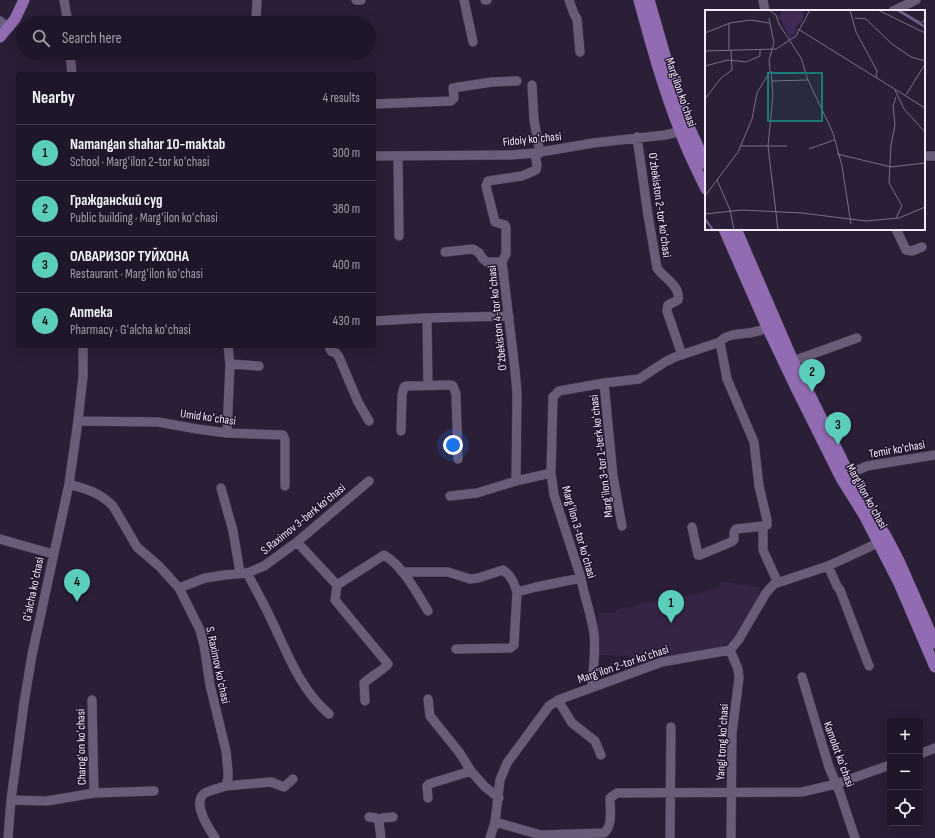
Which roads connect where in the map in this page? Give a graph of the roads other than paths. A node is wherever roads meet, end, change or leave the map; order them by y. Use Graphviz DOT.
graph roads {
  1 [pos="24,0"];
  2 [pos="64,0"];
  3 [pos="257,0"];
  4 [pos="356,0"];
  5 [pos="361,0"];
  6 [pos="464,0"];
  7 [pos="569,0"];
  8 [pos="640,0"];
  9 [pos="649,0"];
  10 [pos="763,0"];
  11 [pos="916,0"];
  12 [pos="765,10"];
  13 [pos="895,10"];
  14 [pos="16,16"];
  15 [pos="67,16"];
  16 [pos="256,16"];
  17 [pos="16,17"];
  18 [pos="4,24"];
  19 [pos="0,37"];
  20 [pos="473,42"];
  21 [pos="580,52"];
  22 [pos="71,60"];
  23 [pos="72,72"];
  24 [pos="518,81"];
  25 [pos="532,85"];
  26 [pos="376,104"];
  27 [pos="685,131"];
  28 [pos="638,138"];
  29 [pos="538,153"];
  30 [pos="376,156"];
  31 [pos="398,156"];
  32 [pos="705,162"];
  33 [pos="705,186"];
  34 [pos="724,230"];
  35 [pos="739,230"];
  36 [pos="896,230"];
  37 [pos="399,236"];
  38 [pos="922,247"];
  39 [pos="445,252"];
  40 [pos="502,262"];
  41 [pos="509,316"];
  42 [pos="427,318"];
  43 [pos="376,321"];
  44 [pos="767,327"];
  45 [pos="857,338"];
  46 [pos="720,342"];
  47 [pos="83,348"];
  48 [pos="228,348"];
  49 [pos="330,348"];
  50 [pos="682,355"];
  51 [pos="793,361"];
  52 [pos="230,364"];
  53 [pos="259,366"];
  54 [pos="604,383"];
  55 [pos="428,385"];
  56 [pos="78,421"];
  57 [pos="368,421"];
  58 [pos="401,431"];
  59 [pos="227,433"];
  60 [pos="935,455"];
  61 [pos="458,459"];
  62 [pos="551,473"];
  63 [pos="845,476"];
  64 [pos="370,481"];
  65 [pos="516,481"];
  66 [pos="68,484"];
  67 [pos="285,486"];
  68 [pos="220,488"];
  69 [pos="450,496"];
  70 [pos="622,526"];
  71 [pos="763,526"];
  72 [pos="692,527"];
  73 [pos="0,539"];
  74 [pos="297,542"];
  75 [pos="878,543"];
  76 [pos="53,554"];
  77 [pos="828,566"];
  78 [pos="402,572"];
  79 [pos="243,573"];
  80 [pos="581,578"];
  81 [pos="778,582"];
  82 [pos="337,585"];
  83 [pos="179,588"];
  84 [pos="517,592"];
  85 [pos="428,611"];
  86 [pos="935,643"];
  87 [pos="456,649"];
  88 [pos="730,650"];
  89 [pos="869,666"];
  90 [pos="935,667"];
  91 [pos="802,677"];
  92 [pos="592,687"];
  93 [pos="428,699"];
  94 [pos="92,700"];
  95 [pos="558,700"];
  96 [pos="365,701"];
  97 [pos="329,714"];
  98 [pos="671,726"];
  99 [pos="935,748"];
  100 [pos="923,753"];
  101 [pos="601,755"];
  102 [pos="887,766"];
  103 [pos="471,771"];
  104 [pos="292,779"];
  105 [pos="836,784"];
  106 [pos="226,786"];
  107 [pos="154,790"];
  108 [pos="670,792"];
  109 [pos="732,792"];
  110 [pos="94,793"];
  111 [pos="428,798"];
  112 [pos="498,798"];
  113 [pos="11,800"];
  114 [pos="369,817"];
  115 [pos="393,817"];
  116 [pos="379,822"];
  117 [pos="495,822"];
  118 [pos="8,838"];
  119 [pos="215,838"];
  120 [pos="381,838"];
  121 [pos="490,838"];
  122 [pos="670,838"];
  123 [pos="731,838"];
  124 [pos="855,838"];
  1 -- 14 [label="main road"];
  2 -- 15 [label="street"];
  3 -- 16 [label="street"];
  4 -- 5 [label="street"];
  6 -- 20 [label="street"];
  7 -- 21 [label="street"];
  8 -- 27 [label="main road, Margʻilon koʻchasi"];
  9 -- 27 [label="main road, Margʻilon koʻchasi"];
  10 -- 12 [label="street"];
  11 -- 13 [label="street"];
  17 -- 18 [label="main road"];
  18 -- 19 [label="main road"];
  22 -- 23 [label="street"];
  24 -- 26 [label="street"];
  25 -- 29 [label="street"];
  27 -- 28 [label="street, Fidoiy koʻchasi"];
  27 -- 32 [label="main road, Margʻilon koʻchasi"];
  27 -- 33 [label="main road, Margʻilon koʻchasi"];
  28 -- 29 [label="street, Fidoiy koʻchasi"];
  28 -- 50 [label="street, Oʻzbekiston 2-tor koʻchasi"];
  29 -- 31 [label="street, Fidoiy koʻchasi"];
  29 -- 40 [label="street, Oʻzbekiston 4-tor koʻchasi"];
  30 -- 31 [label="street, Fidoiy koʻchasi"];
  31 -- 37 [label="street"];
  34 -- 44 [label="main road, Margʻilon koʻchasi"];
  35 -- 51 [label="main road, Margʻilon koʻchasi"];
  36 -- 38 [label="street"];
  39 -- 40 [label="street"];
  40 -- 41 [label="street, Oʻzbekiston 4-tor koʻchasi"];
  41 -- 42 [label="street"];
  41 -- 65 [label="street, Oʻzbekiston 4-tor koʻchasi"];
  42 -- 43 [label="street"];
  42 -- 55 [label="street"];
  44 -- 46 [label="street, Margʻilon 3-tor koʻchasi"];
  44 -- 63 [label="main road, Margʻilon koʻchasi"];
  45 -- 51 [label="street"];
  46 -- 50 [label="street, Margʻilon 3-tor koʻchasi"];
  46 -- 71 [label="street"];
  47 -- 56 [label="street, Gʻalcha koʻchasi"];
  48 -- 52 [label="street"];
  49 -- 57 [label="street"];
  50 -- 54 [label="street, Margʻilon 3-tor koʻchasi"];
  51 -- 63 [label="main road, Margʻilon koʻchasi"];
  52 -- 53 [label="street"];
  52 -- 59 [label="street"];
  54 -- 62 [label="street, Margʻilon 3-tor koʻchasi"];
  54 -- 70 [label="street, Margʻilon 3-tor 1-berk koʻchasi"];
  55 -- 58 [label="street"];
  55 -- 61 [label="street"];
  56 -- 59 [label="street, Umid koʻchasi"];
  56 -- 66 [label="street, Gʻalcha koʻchasi"];
  59 -- 67 [label="street, Umid koʻchasi"];
  60 -- 63 [label="street, Temir ko'chasi"];
  62 -- 65 [label="street"];
  62 -- 80 [label="street, Margʻilon 3-tor koʻchasi"];
  63 -- 75 [label="main road, Margʻilon koʻchasi"];
  63 -- 86 [label="main road, Margʻilon koʻchasi"];
  64 -- 74 [label="street, S.Raximov 3-berk koʼchasi"];
  65 -- 69 [label="street"];
  66 -- 76 [label="street, Gʻalcha koʻchasi"];
  66 -- 83 [label="street, S. Raximov koʻchasi"];
  68 -- 79 [label="street"];
  71 -- 72 [label="street"];
  71 -- 81 [label="street"];
  73 -- 76 [label="street"];
  74 -- 79 [label="street, S.Raximov 3-berk koʼchasi"];
  74 -- 82 [label="street"];
  75 -- 77 [label="street"];
  75 -- 90 [label="main road, Margʻilon koʻchasi"];
  76 -- 113 [label="street, Gʻalcha koʻchasi"];
  77 -- 81 [label="street"];
  77 -- 89 [label="street"];
  78 -- 82 [label="street"];
  78 -- 84 [label="street"];
  78 -- 85 [label="street"];
  79 -- 83 [label="street, S.Raximov 3-berk koʼchasi"];
  79 -- 97 [label="street"];
  80 -- 84 [label="street"];
  80 -- 92 [label="street, Margʻilon 3-tor koʻchasi"];
  81 -- 88 [label="street"];
  82 -- 96 [label="street"];
  83 -- 106 [label="street, S. Raximov koʻchasi"];
  84 -- 87 [label="street"];
  88 -- 92 [label="street, Margʻilon 2-tor koʻchasi"];
  88 -- 109 [label="street, Yangi tong koʻchasi"];
  91 -- 105 [label="street, Kamolot koʻchasi"];
  92 -- 95 [label="street, Margʻilon 2-tor koʻchasi"];
  93 -- 103 [label="street"];
  94 -- 110 [label="street, Charogʻon koʻchasi"];
  95 -- 101 [label="street"];
  95 -- 112 [label="street, Margʻilon 2-tor koʻchasi"];
  98 -- 108 [label="street"];
  99 -- 100 [label="street"];
  102 -- 105 [label="street"];
  103 -- 111 [label="street"];
  103 -- 112 [label="street"];
  104 -- 106 [label="street"];
  105 -- 109 [label="street"];
  105 -- 124 [label="street, Kamolot koʻchasi"];
  106 -- 119 [label="street"];
  107 -- 110 [label="street, Charogʻon koʻchasi"];
  108 -- 109 [label="street"];
  108 -- 117 [label="street"];
  108 -- 122 [label="street"];
  109 -- 123 [label="street, Yangi tong koʻchasi"];
  110 -- 113 [label="street, Charogʻon koʻchasi"];
  112 -- 117 [label="street, Margʻilon 2-tor koʻchasi"];
  113 -- 118 [label="street, Gʻalcha koʻchasi"];
  114 -- 116 [label="street"];
  115 -- 116 [label="street"];
  116 -- 120 [label="street"];
  117 -- 121 [label="street, Margʻilon 2-tor koʻchasi"];
}
